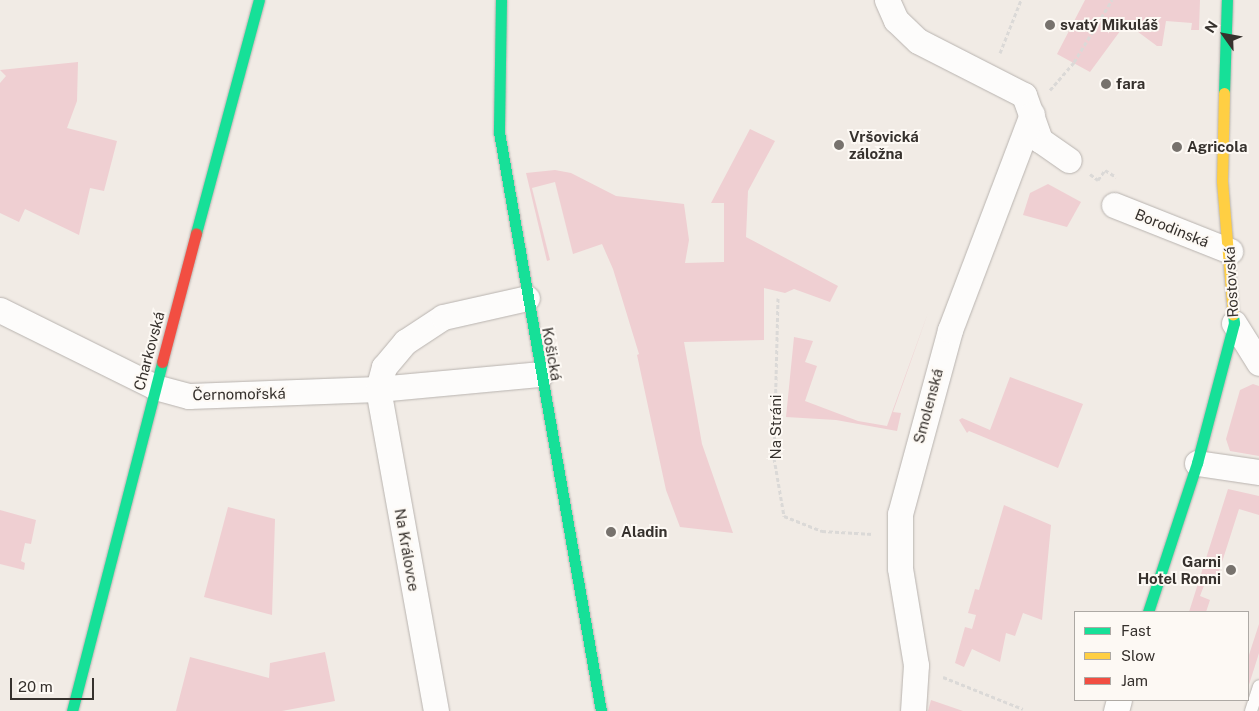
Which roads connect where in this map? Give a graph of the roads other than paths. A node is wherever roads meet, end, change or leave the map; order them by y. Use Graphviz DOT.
graph roads {
  1 [pos="259,0"];
  2 [pos="501,0"];
  3 [pos="887,0"];
  4 [pos="1227,0"];
  5 [pos="1032,114"];
  6 [pos="1069,160"];
  7 [pos="1119,194"];
  8 [pos="1230,251"];
  9 [pos="527,298"];
  10 [pos="0,310"];
  11 [pos="1234,323"];
  12 [pos="1259,363"];
  13 [pos="541,374"];
  14 [pos="155,387"];
  15 [pos="378,389"];
  16 [pos="1197,463"];
  17 [pos="1259,472"];
  18 [pos="1148,611"];
  19 [pos="1259,686"];
  20 [pos="72,711"];
  21 [pos="436,711"];
  22 [pos="601,711"];
  23 [pos="913,711"];
  24 [pos="1251,711"];
  1 -- 14 [label="street, Charkovská"];
  2 -- 9 [label="street, Košická"];
  3 -- 5 [label="street"];
  4 -- 8 [label="street, Rostovská"];
  5 -- 6 [label="street"];
  5 -- 23 [label="street, Smolenská"];
  7 -- 8 [label="street, Borodinská"];
  8 -- 11 [label="street, Rostovská"];
  9 -- 13 [label="street, Košická"];
  9 -- 15 [label="street"];
  10 -- 14 [label="street, Černomořská"];
  11 -- 12 [label="street"];
  11 -- 16 [label="street, Rostovská"];
  13 -- 15 [label="street, Černomořská"];
  13 -- 22 [label="street, Košická"];
  14 -- 15 [label="street, Černomořská"];
  14 -- 20 [label="street, Charkovská"];
  15 -- 21 [label="street, Na Královce"];
  16 -- 17 [label="street"];
  16 -- 18 [label="street, Rostovská"];
  19 -- 24 [label="lane"];
}
